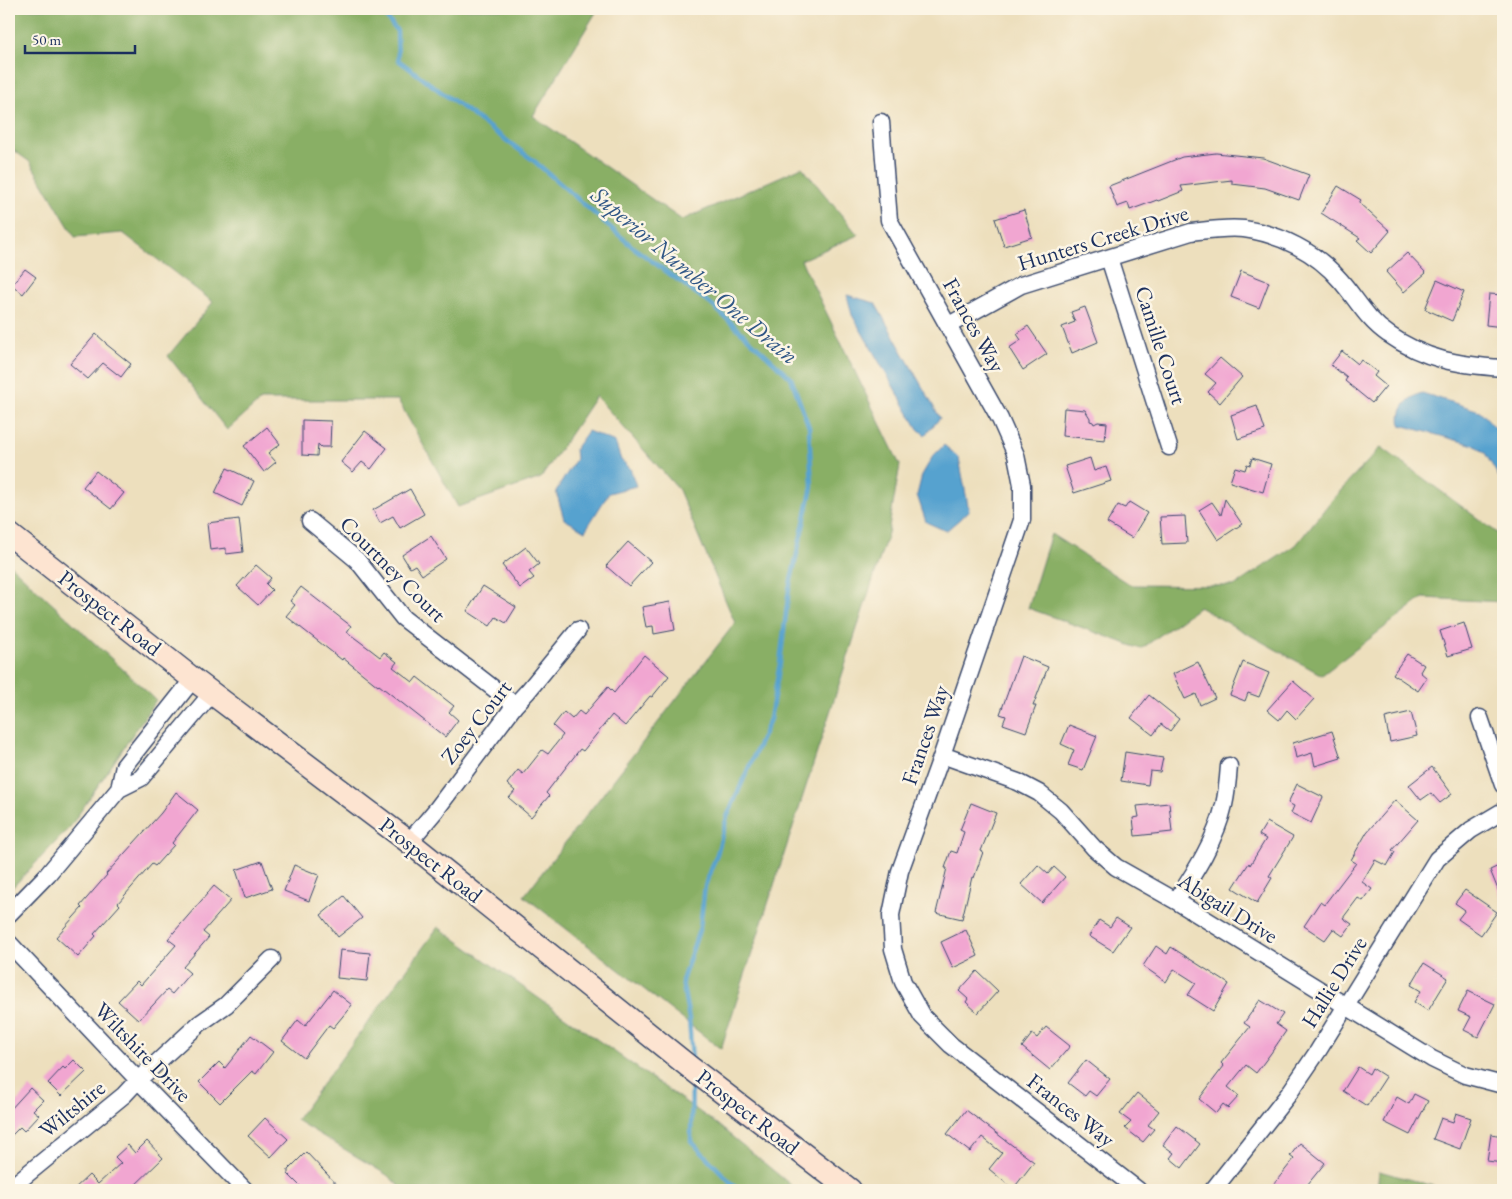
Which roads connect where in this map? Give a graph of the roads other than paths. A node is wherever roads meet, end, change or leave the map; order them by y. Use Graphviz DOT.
graph roads {
  1 [pos="881,122"];
  2 [pos="1110,258"];
  3 [pos="949,325"];
  4 [pos="1503,368"];
  5 [pos="1169,447"];
  6 [pos="310,521"];
  7 [pos="9,534"];
  8 [pos="578,630"];
  9 [pos="193,679"];
  10 [pos="212,693"];
  11 [pos="515,705"];
  12 [pos="1480,718"];
  13 [pos="942,755"];
  14 [pos="1229,766"];
  15 [pos="1503,785"];
  16 [pos="119,789"];
  17 [pos="1503,811"];
  18 [pos="409,842"];
  19 [pos="1176,902"];
  20 [pos="9,914"];
  21 [pos="9,943"];
  22 [pos="272,959"];
  23 [pos="1346,1007"];
  24 [pos="138,1080"];
  25 [pos="1503,1085"];
  26 [pos="9,1189"];
  27 [pos="245,1190"];
  28 [pos="850,1190"];
  29 [pos="1138,1190"];
  30 [pos="1214,1190"];
  1 -- 3 [label="street, Frances Way"];
  2 -- 3 [label="street, Hunters Creek Drive"];
  2 -- 4 [label="street, Hunters Creek Drive"];
  2 -- 5 [label="street, Camille Court"];
  3 -- 13 [label="street, Frances Way"];
  6 -- 11 [label="street, Courtney Court"];
  7 -- 9 [label="main road, Prospect Road"];
  8 -- 11 [label="street, Zoey Court"];
  9 -- 10 [label="main road, Prospect Road"];
  9 -- 16 [label="street"];
  10 -- 16 [label="street"];
  10 -- 18 [label="main road, Prospect Road"];
  11 -- 18 [label="street, Zoey Court"];
  12 -- 15 [label="street"];
  13 -- 19 [label="street, Abigail Drive"];
  13 -- 29 [label="street, Frances Way"];
  14 -- 19 [label="street"];
  16 -- 20 [label="street"];
  17 -- 23 [label="street, Hallie Drive"];
  18 -- 28 [label="main road, Prospect Road"];
  19 -- 23 [label="street, Abigail Drive"];
  21 -- 24 [label="street, Wiltshire Drive"];
  22 -- 24 [label="street, Wiltshire"];
  23 -- 25 [label="street, Abigail Drive"];
  23 -- 30 [label="street, Hallie Drive"];
  24 -- 26 [label="street, Wiltshire"];
  24 -- 27 [label="street, Wiltshire Drive"];
}
